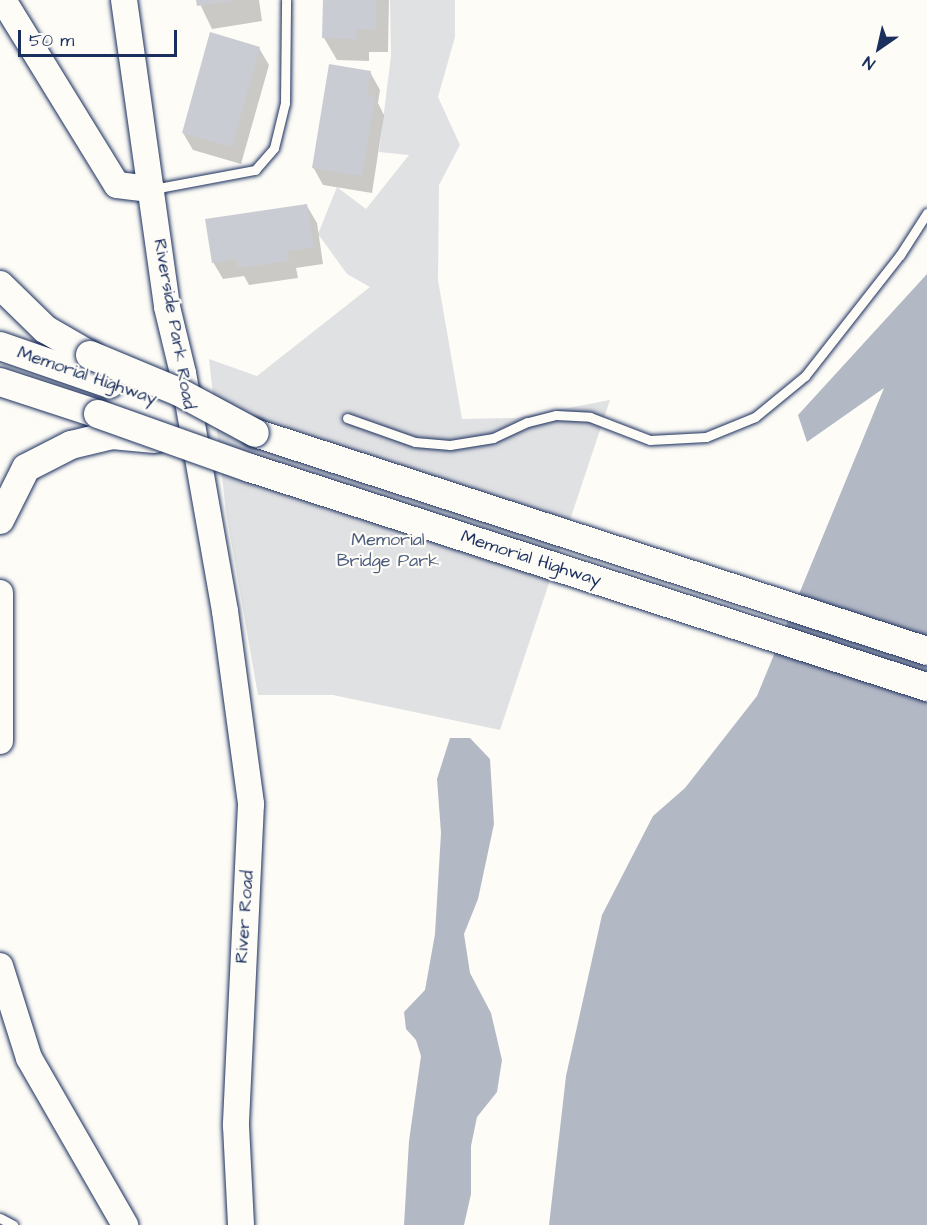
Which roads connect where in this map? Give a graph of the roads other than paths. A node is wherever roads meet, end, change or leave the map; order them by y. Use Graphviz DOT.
graph roads {
  1 [pos="3,0"];
  2 [pos="124,0"];
  3 [pos="286,0"];
  4 [pos="152,189"];
  5 [pos="927,213"];
  6 [pos="0,285"];
  7 [pos="0,346"];
  8 [pos="0,382"];
  9 [pos="348,418"];
  10 [pos="255,433"];
  11 [pos="172,440"];
  12 [pos="0,520"];
  13 [pos="0,593"];
  14 [pos="225,610"];
  15 [pos="927,651"];
  16 [pos="1,666"];
  17 [pos="927,687"];
  18 [pos="0,741"];
  19 [pos="0,966"];
  20 [pos="0,1218"];
  21 [pos="13,1225"];
  22 [pos="125,1225"];
  23 [pos="241,1225"];
  1 -- 4 [label="main road"];
  2 -- 4 [label="main road, Riverside Park Road"];
  3 -- 4 [label="lane"];
  4 -- 14 [label="main road, Riverside Park Road"];
  5 -- 9 [label="lane"];
  6 -- 10 [label="main road, bridge"];
  7 -- 10 [label="main road, Memorial Highway, bridge"];
  8 -- 11 [label="main road, Memorial Highway, bridge"];
  10 -- 15 [label="main road, Memorial Highway"];
  11 -- 12 [label="main road, bridge"];
  11 -- 17 [label="main road, Memorial Highway, bridge"];
  13 -- 16 [label="main road"];
  14 -- 23 [label="main road, River Road"];
  16 -- 18 [label="main road"];
  19 -- 22 [label="main road"];
  20 -- 21 [label="lane"];
}
